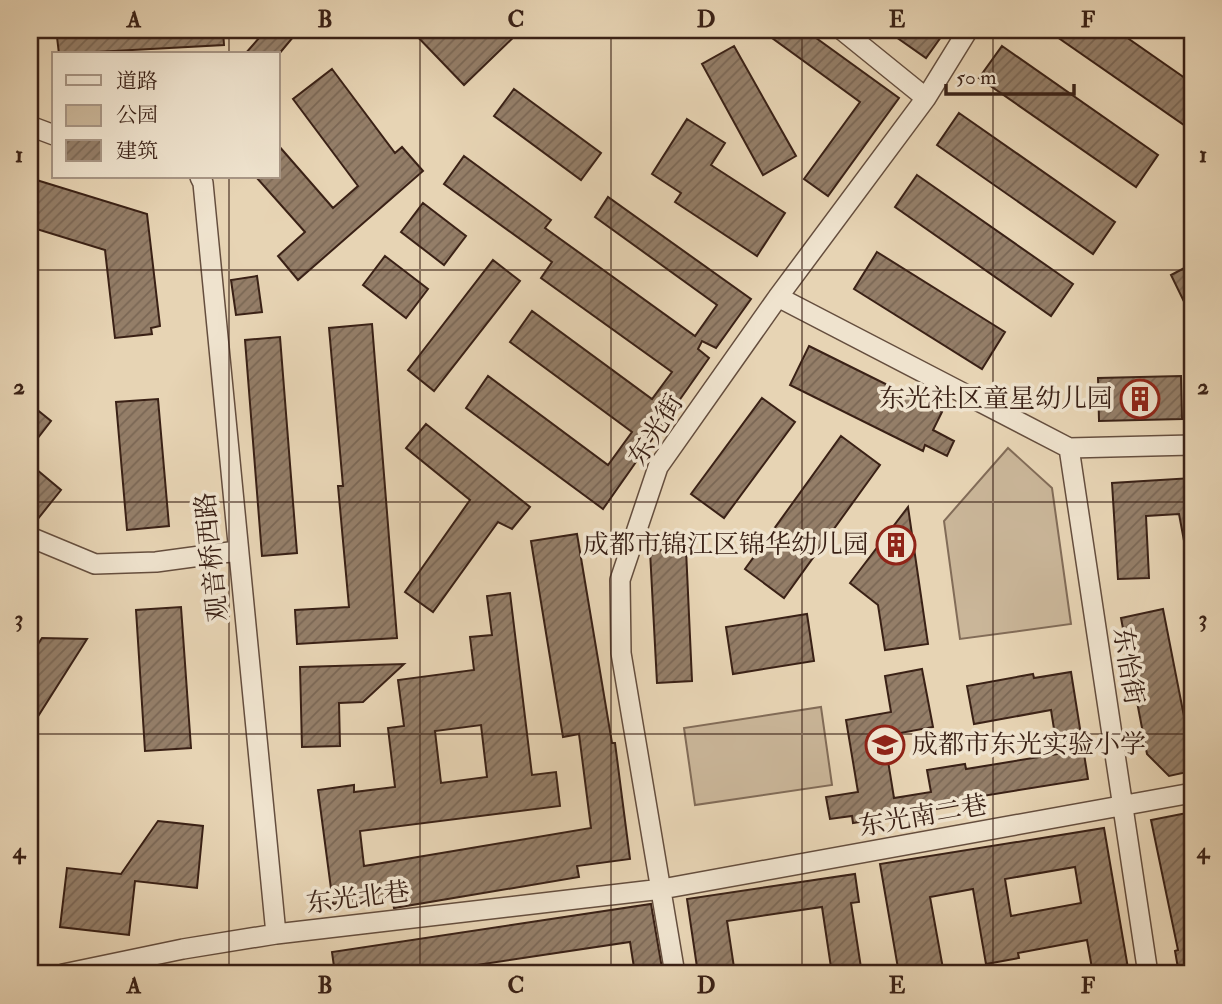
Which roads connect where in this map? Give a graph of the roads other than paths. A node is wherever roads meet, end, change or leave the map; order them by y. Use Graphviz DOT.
graph roads {
  1 [pos="842,30"];
  2 [pos="968,30"];
  3 [pos="926,97"];
  4 [pos="30,126"];
  5 [pos="52,134"];
  6 [pos="200,178"];
  7 [pos="778,297"];
  8 [pos="1192,444"];
  9 [pos="1069,448"];
  10 [pos="30,537"];
  11 [pos="237,551"];
  12 [pos="1192,793"];
  13 [pos="1123,807"];
  14 [pos="662,890"];
  15 [pos="276,934"];
  16 [pos="63,974"];
  17 [pos="675,974"];
  18 [pos="1148,974"];
  1 -- 3 [label="street"];
  2 -- 3 [label="street, 东光街"];
  3 -- 7 [label="street, 东光街"];
  4 -- 5 [label="street"];
  6 -- 11 [label="street, 观音桥西路"];
  7 -- 9 [label="street"];
  7 -- 14 [label="street, 东光街"];
  8 -- 9 [label="street"];
  9 -- 13 [label="street, 东怡街"];
  10 -- 11 [label="street"];
  11 -- 15 [label="street, 观音桥西路"];
  12 -- 13 [label="street, 东光南二巷"];
  13 -- 14 [label="street, 东光南二巷"];
  13 -- 18 [label="street, 东怡街"];
  14 -- 15 [label="street, 东光北巷"];
  14 -- 17 [label="street, 东光街"];
  15 -- 16 [label="street, 东光北巷"];
}
